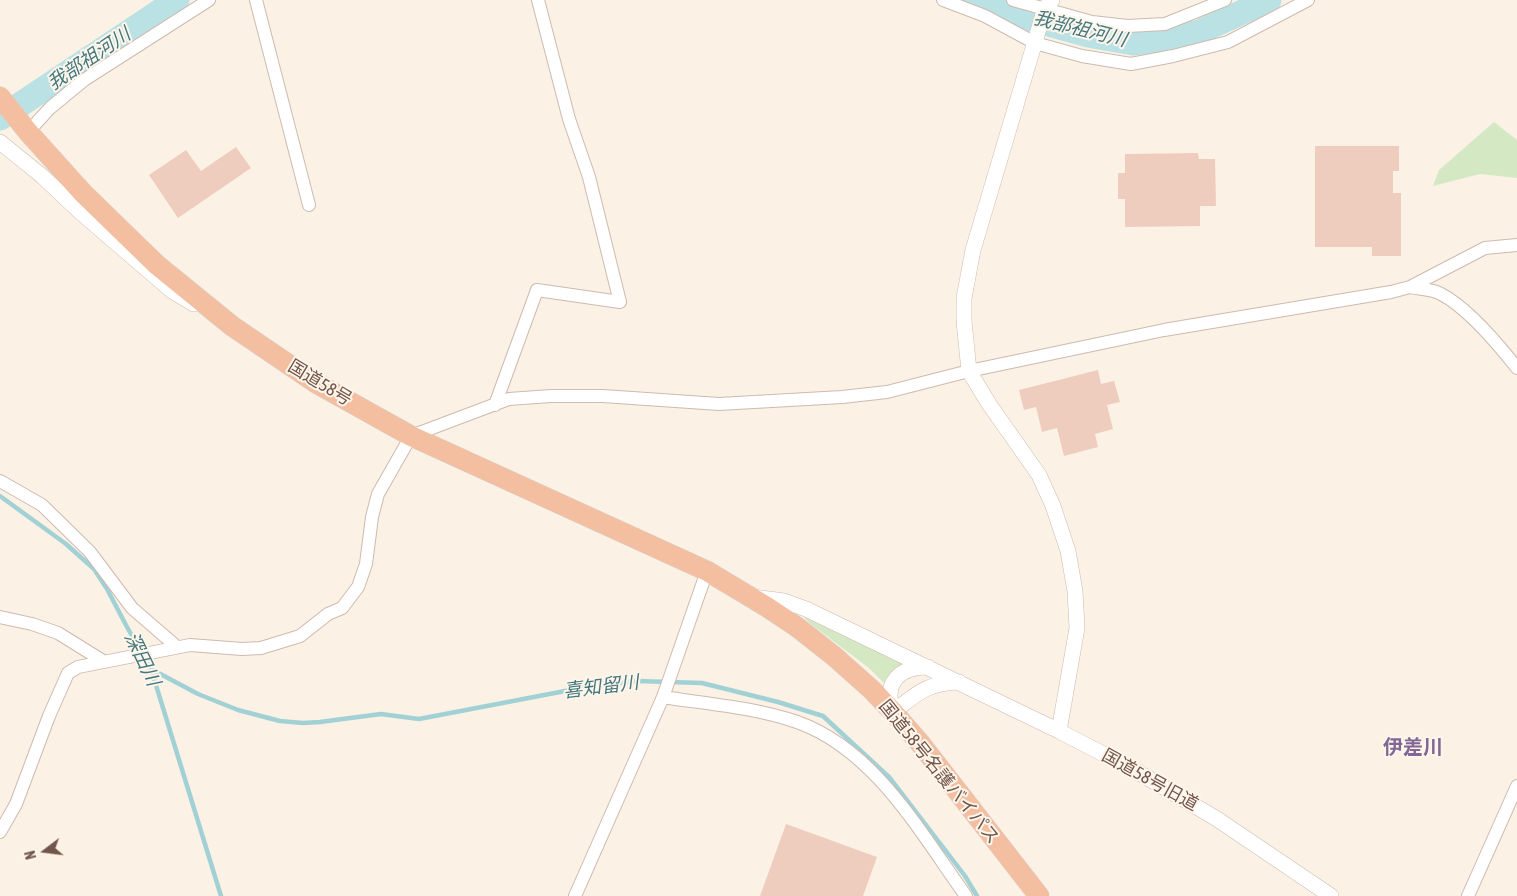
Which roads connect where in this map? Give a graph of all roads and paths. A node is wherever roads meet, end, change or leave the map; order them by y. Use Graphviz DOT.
graph roads {
  1 [pos="209,0"];
  2 [pos="256,0"];
  3 [pos="538,0"];
  4 [pos="943,0"];
  5 [pos="1013,0"];
  6 [pos="1225,0"];
  7 [pos="1308,0"];
  8 [pos="1047,6"];
  9 [pos="1036,39"];
  10 [pos="0,97"];
  11 [pos="24,127"];
  12 [pos="0,142"];
  13 [pos="309,205"];
  14 [pos="1517,245"];
  15 [pos="1410,287"];
  16 [pos="232,326"];
  17 [pos="1517,368"];
  18 [pos="969,371"];
  19 [pos="495,405"];
  20 [pos="411,436"];
  21 [pos="0,481"];
  22 [pos="708,571"];
  23 [pos="751,597"];
  24 [pos="0,617"];
  25 [pos="172,648"];
  26 [pos="106,661"];
  27 [pos="929,667"];
  28 [pos="959,682"];
  29 [pos="664,694"];
  30 [pos="893,712"];
  31 [pos="1060,731"];
  32 [pos="1517,786"];
  33 [pos="0,832"];
  34 [pos="575,896"];
  35 [pos="966,896"];
  36 [pos="1039,896"];
  37 [pos="1330,896"];
  38 [pos="1468,896"];
  1 -- 11 [label="street"];
  2 -- 13 [label="street"];
  3 -- 19 [label="street"];
  4 -- 9 [label="street"];
  5 -- 8 [label="street"];
  6 -- 8 [label="street"];
  7 -- 9 [label="street"];
  8 -- 9 [label="street"];
  9 -- 18 [label="street"];
  10 -- 11 [label="highway, 国道58号"];
  11 -- 16 [label="highway, 国道58号"];
  12 -- 16 [label="street"];
  14 -- 15 [label="street"];
  15 -- 17 [label="street"];
  15 -- 18 [label="street"];
  16 -- 20 [label="highway, 国道58号"];
  18 -- 19 [label="street"];
  18 -- 31 [label="street"];
  19 -- 20 [label="street"];
  20 -- 22 [label="highway, 国道58号"];
  20 -- 25 [label="street"];
  21 -- 25 [label="street"];
  22 -- 23 [label="highway, 国道58号名護バイパス"];
  22 -- 29 [label="street"];
  23 -- 27 [label="street, 国道58号旧道"];
  23 -- 30 [label="highway, 国道58号名護バイパス"];
  24 -- 26 [label="street"];
  25 -- 26 [label="street"];
  26 -- 33 [label="street"];
  27 -- 28 [label="street, 国道58号旧道"];
  27 -- 30 [label="street"];
  28 -- 30 [label="street"];
  28 -- 31 [label="street, 国道58号旧道"];
  29 -- 34 [label="street"];
  29 -- 35 [label="street"];
  30 -- 36 [label="highway, 国道58号名護バイパス"];
  31 -- 37 [label="street, 国道58号旧道"];
  32 -- 38 [label="street"];
}
